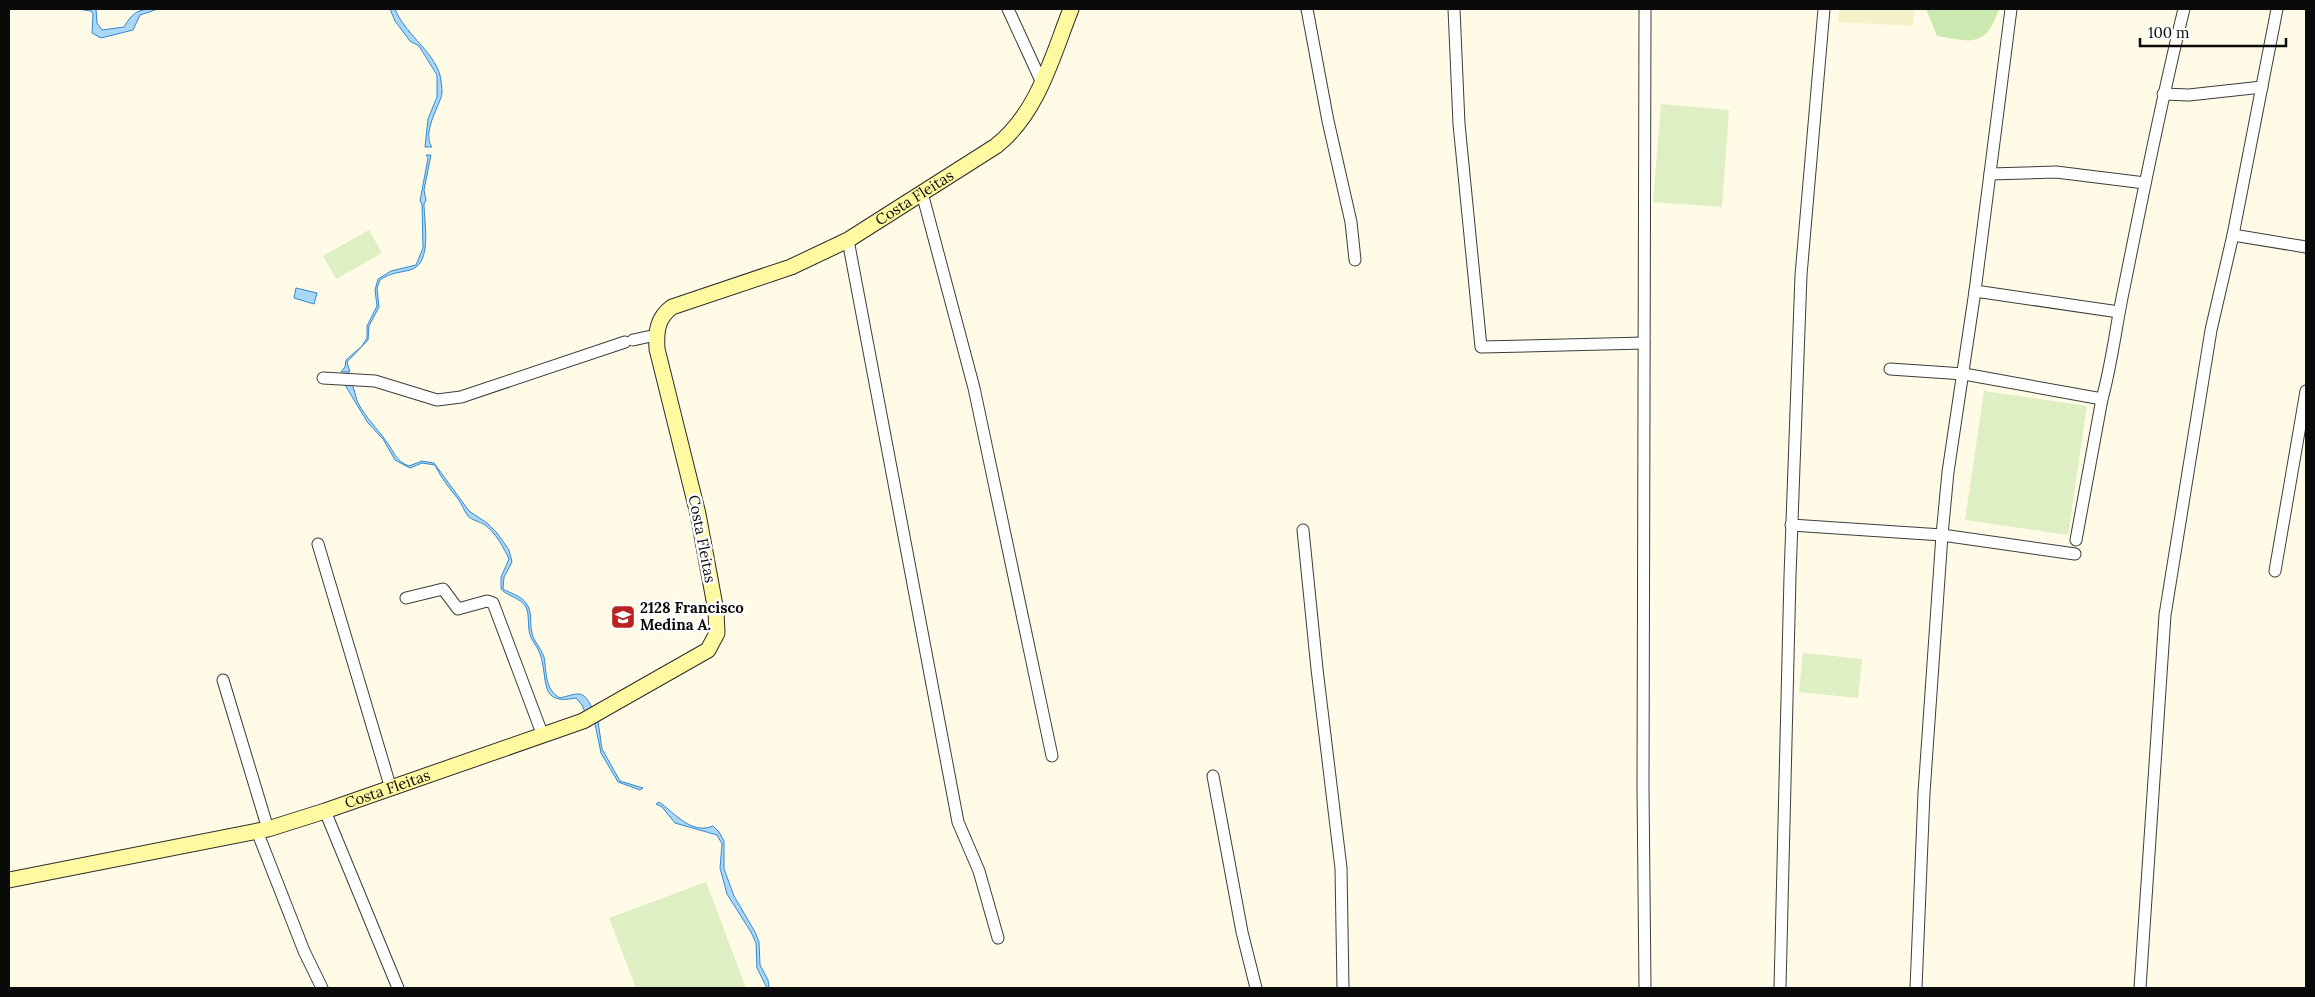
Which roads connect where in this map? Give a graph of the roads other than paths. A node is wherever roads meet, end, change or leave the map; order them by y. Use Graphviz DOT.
graph roads {
  1 [pos="1008,9"];
  2 [pos="1071,9"];
  3 [pos="1307,9"];
  4 [pos="1454,9"];
  5 [pos="1645,9"];
  6 [pos="1824,9"];
  7 [pos="2012,9"];
  8 [pos="2184,9"];
  9 [pos="2277,9"];
  10 [pos="1042,83"];
  11 [pos="2262,87"];
  12 [pos="2163,94"];
  13 [pos="1990,174"];
  14 [pos="2145,183"];
  15 [pos="922,193"];
  16 [pos="2233,235"];
  17 [pos="848,240"];
  18 [pos="2306,248"];
  19 [pos="1354,260"];
  20 [pos="1975,291"];
  21 [pos="2119,312"];
  22 [pos="656,335"];
  23 [pos="1644,343"];
  24 [pos="1890,369"];
  25 [pos="1964,374"];
  26 [pos="323,378"];
  27 [pos="2306,391"];
  28 [pos="2102,400"];
  29 [pos="1791,525"];
  30 [pos="1303,530"];
  31 [pos="1942,535"];
  32 [pos="2076,540"];
  33 [pos="318,544"];
  34 [pos="2075,554"];
  35 [pos="2275,571"];
  36 [pos="406,598"];
  37 [pos="223,680"];
  38 [pos="543,736"];
  39 [pos="1052,756"];
  40 [pos="1213,776"];
  41 [pos="391,789"];
  42 [pos="325,811"];
  43 [pos="263,830"];
  44 [pos="9,880"];
  45 [pos="998,938"];
  46 [pos="322,988"];
  47 [pos="398,988"];
  48 [pos="1256,988"];
  49 [pos="1343,988"];
  50 [pos="1645,988"];
  51 [pos="1780,988"];
  52 [pos="1916,988"];
  53 [pos="2140,988"];
  1 -- 10 [label="street"];
  2 -- 10 [label="main road, Costa Fleitas"];
  3 -- 19 [label="street"];
  4 -- 23 [label="street"];
  5 -- 23 [label="street"];
  6 -- 29 [label="street"];
  7 -- 13 [label="street"];
  8 -- 12 [label="street"];
  9 -- 11 [label="street"];
  10 -- 15 [label="main road, Costa Fleitas"];
  11 -- 12 [label="street"];
  11 -- 16 [label="street"];
  12 -- 14 [label="street"];
  13 -- 14 [label="street"];
  13 -- 20 [label="street"];
  14 -- 21 [label="street"];
  15 -- 17 [label="main road, Costa Fleitas"];
  15 -- 39 [label="street"];
  16 -- 18 [label="street"];
  16 -- 53 [label="street"];
  17 -- 22 [label="main road, Costa Fleitas"];
  17 -- 45 [label="street"];
  20 -- 21 [label="street"];
  20 -- 25 [label="street"];
  21 -- 28 [label="street"];
  22 -- 26 [label="street"];
  22 -- 38 [label="main road, Costa Fleitas"];
  23 -- 50 [label="street"];
  24 -- 25 [label="street"];
  25 -- 28 [label="street"];
  25 -- 31 [label="street"];
  27 -- 35 [label="street"];
  28 -- 32 [label="street"];
  29 -- 31 [label="street"];
  29 -- 51 [label="street"];
  30 -- 49 [label="street"];
  31 -- 34 [label="street"];
  31 -- 52 [label="street"];
  33 -- 41 [label="street"];
  36 -- 38 [label="street"];
  37 -- 43 [label="street"];
  38 -- 41 [label="main road, Costa Fleitas"];
  40 -- 48 [label="street"];
  41 -- 42 [label="main road, Costa Fleitas"];
  42 -- 43 [label="main road, Costa Fleitas"];
  42 -- 47 [label="street"];
  43 -- 44 [label="main road, Costa Fleitas"];
  43 -- 46 [label="street"];
}
